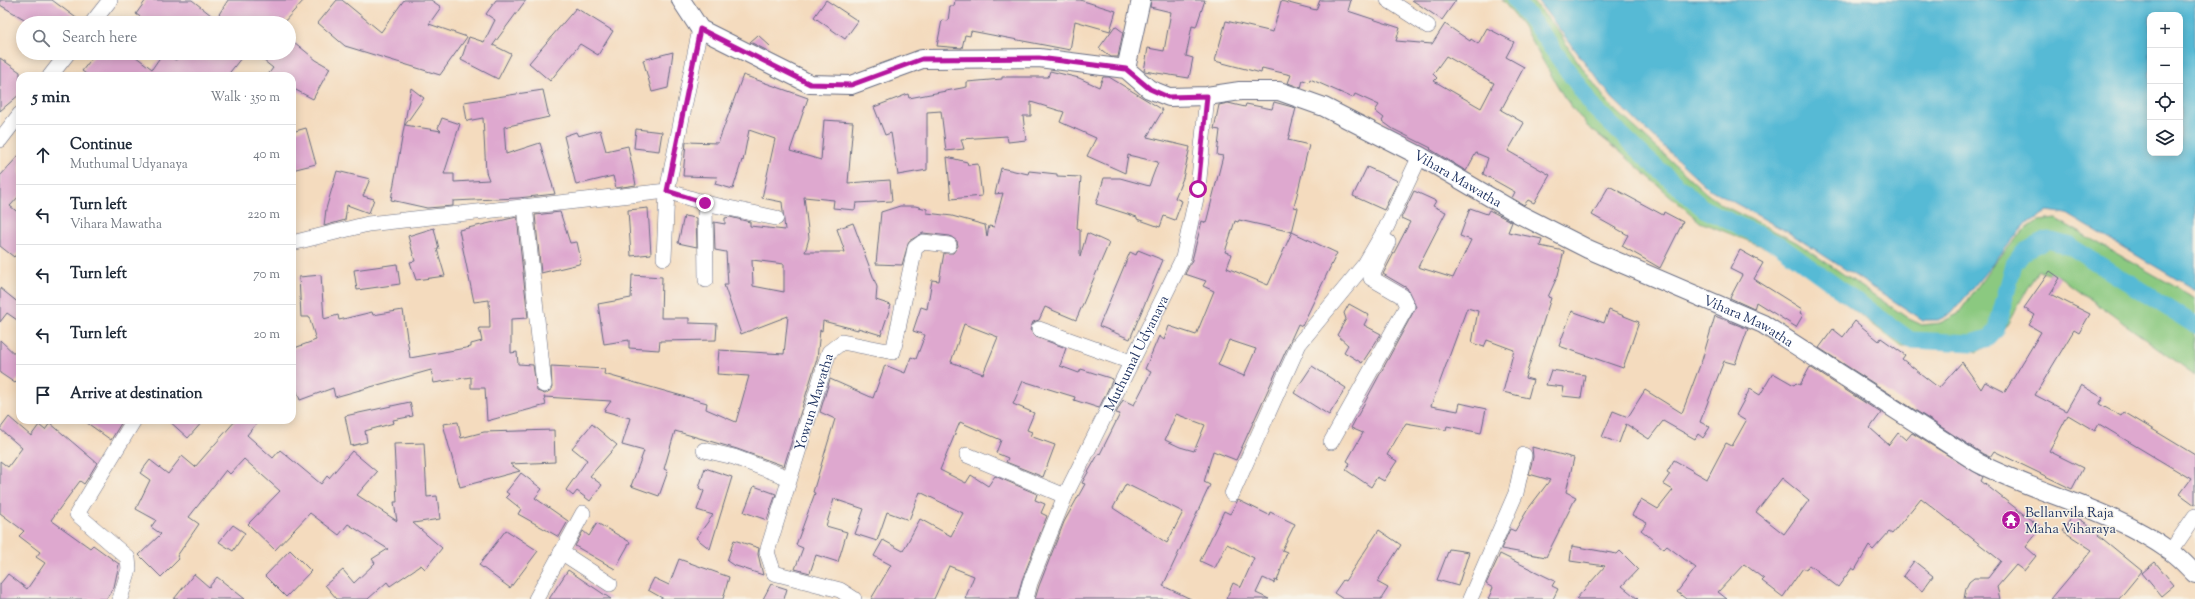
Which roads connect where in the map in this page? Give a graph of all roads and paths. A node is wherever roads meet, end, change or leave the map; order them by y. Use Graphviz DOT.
graph roads {
  1 [pos="110,0"];
  2 [pos="681,0"];
  3 [pos="1141,0"];
  4 [pos="1388,0"];
  5 [pos="97,16"];
  6 [pos="1428,26"];
  7 [pos="700,29"];
  8 [pos="63,60"];
  9 [pos="1126,69"];
  10 [pos="53,72"];
  11 [pos="1207,96"];
  12 [pos="16,119"];
  13 [pos="0,140"];
  14 [pos="1423,159"];
  15 [pos="667,191"];
  16 [pos="705,203"];
  17 [pos="525,206"];
  18 [pos="776,218"];
  19 [pos="296,242"];
  20 [pos="949,245"];
  21 [pos="664,258"];
  22 [pos="706,280"];
  23 [pos="1039,329"];
  24 [pos="1131,362"];
  25 [pos="544,385"];
  26 [pos="132,424"];
  27 [pos="1332,442"];
  28 [pos="704,450"];
  29 [pos="967,455"];
  30 [pos="1524,455"];
  31 [pos="789,478"];
  32 [pos="1232,494"];
  33 [pos="1065,496"];
  34 [pos="583,513"];
  35 [pos="2195,516"];
  36 [pos="2171,551"];
  37 [pos="560,552"];
  38 [pos="2195,574"];
  39 [pos="610,584"];
  40 [pos="840,590"];
  41 [pos="120,599"];
  42 [pos="536,599"];
  43 [pos="828,599"];
  44 [pos="854,599"];
  45 [pos="1026,599"];
  46 [pos="1470,599"];
  1 -- 5 [label="street"];
  2 -- 7 [label="street"];
  3 -- 9 [label="street"];
  4 -- 6 [label="street"];
  7 -- 9 [label="street"];
  7 -- 15 [label="street"];
  8 -- 10 [label="street"];
  9 -- 11 [label="street, Vihara Mawatha"];
  11 -- 14 [label="street, Vihara Mawatha"];
  11 -- 24 [label="street, Muthumal Udyanaya"];
  12 -- 13 [label="street"];
  14 -- 27 [label="street"];
  14 -- 32 [label="street"];
  14 -- 36 [label="street, Vihara Mawatha"];
  15 -- 16 [label="street"];
  15 -- 17 [label="street"];
  15 -- 21 [label="street"];
  16 -- 18 [label="street"];
  16 -- 22 [label="street"];
  17 -- 19 [label="street"];
  17 -- 25 [label="street"];
  20 -- 31 [label="street, Yowun Mawatha"];
  23 -- 24 [label="street"];
  24 -- 33 [label="street, Muthumal Udyanaya"];
  26 -- 41 [label="street"];
  28 -- 31 [label="street"];
  29 -- 33 [label="street"];
  30 -- 46 [label="street"];
  31 -- 40 [label="street, Yowun Mawatha"];
  33 -- 45 [label="street, Muthumal Udyanaya"];
  34 -- 37 [label="street"];
  35 -- 36 [label="street"];
  36 -- 38 [label="street, Vihara Mawatha"];
  37 -- 39 [label="street"];
  37 -- 42 [label="street"];
  40 -- 43 [label="street"];
  40 -- 44 [label="street, Yowun Mawatha"];
}
